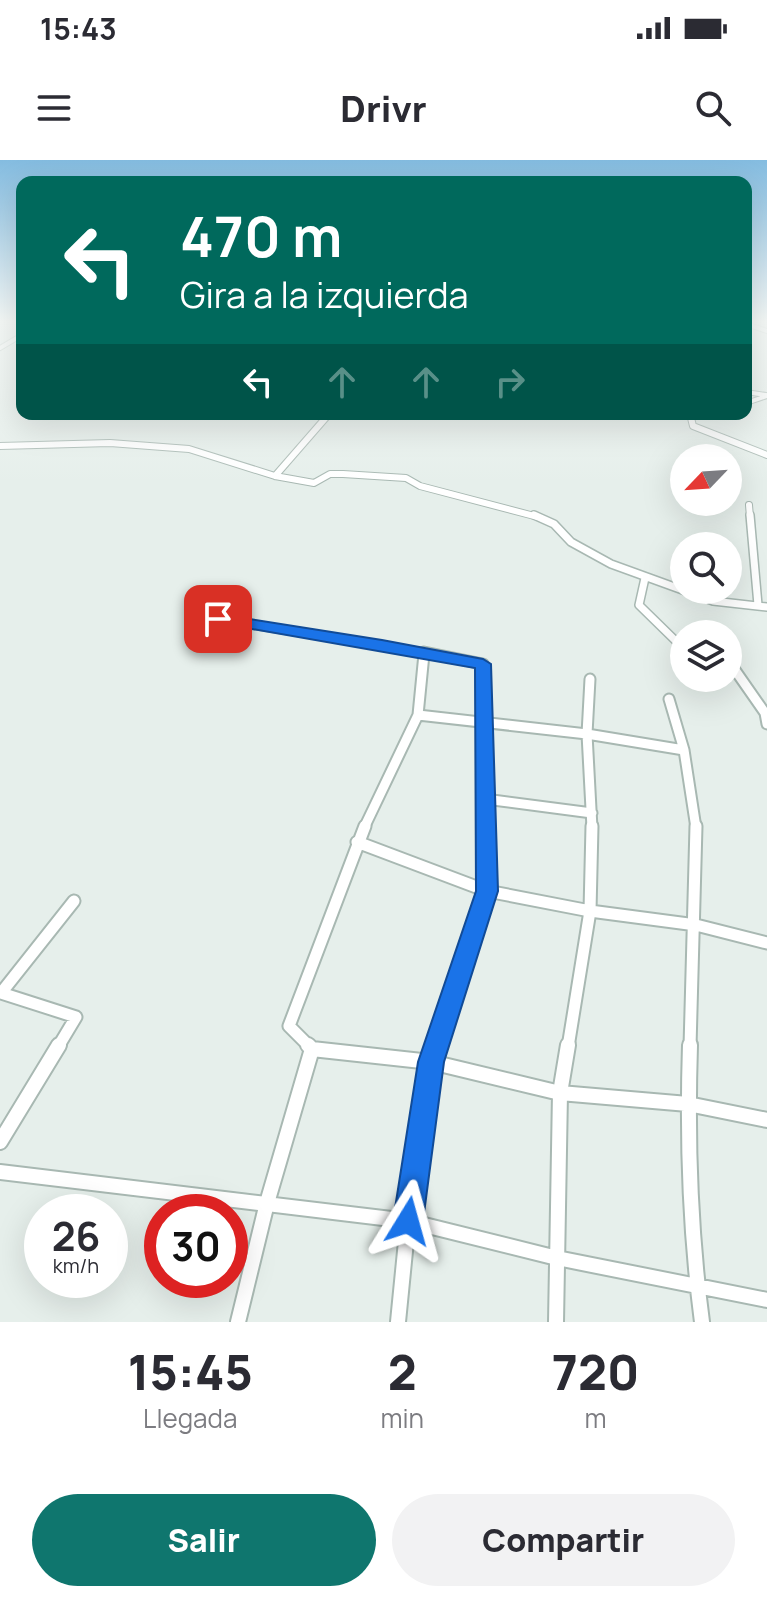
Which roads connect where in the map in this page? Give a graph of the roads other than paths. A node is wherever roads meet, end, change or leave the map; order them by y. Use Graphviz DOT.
graph roads {
  1 [pos="324,420"];
  2 [pos="692,420"];
  3 [pos="0,446"];
  4 [pos="767,455"];
  5 [pos="275,476"];
  6 [pos="749,505"];
  7 [pos="645,578"];
  8 [pos="670,586"];
  9 [pos="742,604"];
  10 [pos="762,606"];
  11 [pos="191,615"];
  12 [pos="670,635"];
  13 [pos="424,654"];
  14 [pos="590,679"];
  15 [pos="742,680"];
  16 [pos="669,699"];
  17 [pos="418,715"];
  18 [pos="482,723"];
  19 [pos="767,724"];
  20 [pos="587,734"];
  21 [pos="684,750"];
  22 [pos="485,799"];
  23 [pos="592,813"];
  24 [pos="357,842"];
  25 [pos="487,891"];
  26 [pos="74,901"];
  27 [pos="590,911"];
  28 [pos="696,925"];
  29 [pos="767,943"];
  30 [pos="312,1049"];
  31 [pos="431,1062"];
  32 [pos="560,1093"];
  33 [pos="688,1104"];
  34 [pos="767,1120"];
  35 [pos="0,1142"];
  36 [pos="0,1172"];
  37 [pos="267,1203"];
  38 [pos="408,1221"];
  39 [pos="557,1258"];
  40 [pos="697,1284"];
  41 [pos="767,1300"];
  42 [pos="238,1322"];
  43 [pos="398,1322"];
  44 [pos="556,1322"];
  45 [pos="702,1322"];
  1 -- 5 [label="street"];
  2 -- 4 [label="street"];
  3 -- 5 [label="street"];
  5 -- 7 [label="street"];
  6 -- 10 [label="street"];
  7 -- 8 [label="street"];
  7 -- 12 [label="street"];
  9 -- 10 [label="street"];
  11 -- 13 [label="street"];
  13 -- 17 [label="street"];
  13 -- 18 [label="street"];
  14 -- 20 [label="street"];
  15 -- 19 [label="street"];
  16 -- 21 [label="street"];
  17 -- 18 [label="street"];
  17 -- 24 [label="street"];
  18 -- 20 [label="street"];
  18 -- 22 [label="street"];
  20 -- 21 [label="street"];
  20 -- 23 [label="street"];
  21 -- 28 [label="street"];
  22 -- 23 [label="street"];
  22 -- 25 [label="street"];
  23 -- 27 [label="street"];
  24 -- 25 [label="street"];
  24 -- 30 [label="street"];
  25 -- 27 [label="street"];
  25 -- 31 [label="street"];
  26 -- 35 [label="street"];
  27 -- 28 [label="street"];
  27 -- 32 [label="street"];
  28 -- 29 [label="street"];
  28 -- 33 [label="street"];
  30 -- 31 [label="street"];
  30 -- 37 [label="street"];
  31 -- 32 [label="street"];
  31 -- 38 [label="street"];
  32 -- 33 [label="street"];
  32 -- 39 [label="street"];
  33 -- 34 [label="street"];
  33 -- 40 [label="street"];
  36 -- 37 [label="street"];
  37 -- 38 [label="street"];
  37 -- 42 [label="street"];
  38 -- 39 [label="street"];
  38 -- 43 [label="street"];
  39 -- 40 [label="street"];
  39 -- 44 [label="street"];
  40 -- 41 [label="street"];
  40 -- 45 [label="street"];
}
